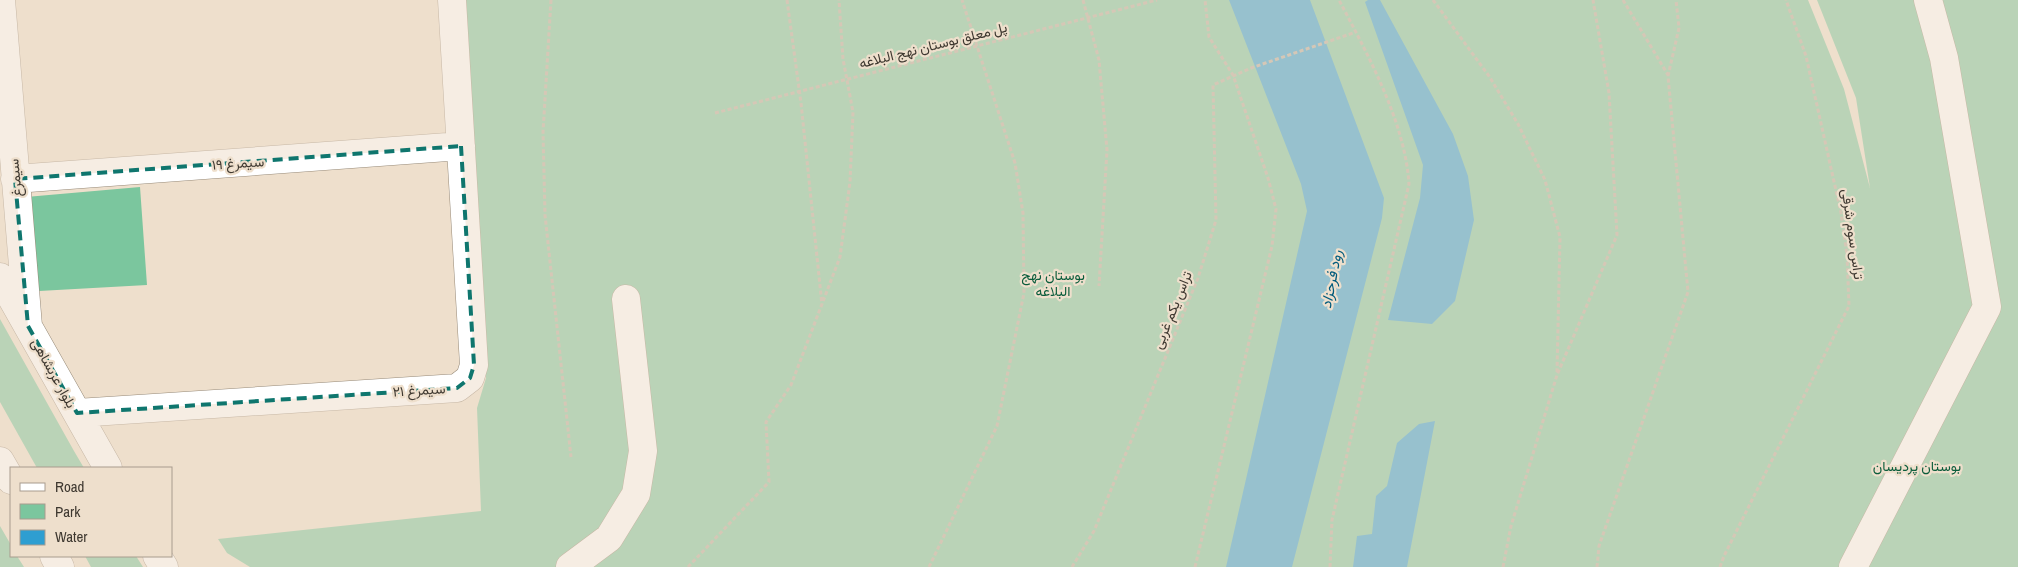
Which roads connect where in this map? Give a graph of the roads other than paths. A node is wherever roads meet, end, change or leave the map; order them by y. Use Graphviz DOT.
graph roads {
  1 [pos="0,0"];
  2 [pos="452,0"];
  3 [pos="1928,0"];
  4 [pos="461,146"];
  5 [pos="15,179"];
  6 [pos="0,277"];
  7 [pos="626,299"];
  8 [pos="28,326"];
  9 [pos="76,413"];
  10 [pos="0,461"];
  11 [pos="107,467"];
  12 [pos="10,478"];
  13 [pos="570,567"];
  14 [pos="1853,567"];
  1 -- 5 [label="street, سیمرغ"];
  2 -- 4 [label="street, سیمرغ ۲۱"];
  3 -- 14 [label="street"];
  4 -- 5 [label="street, سیمرغ ۱۹"];
  4 -- 9 [label="street, سیمرغ ۲۱"];
  5 -- 8 [label="street, سیمرغ"];
  6 -- 8 [label="street, بلوار عربشاهی"];
  7 -- 13 [label="street"];
  8 -- 9 [label="street, بلوار عربشاهی"];
  9 -- 11 [label="street, بلوار عربشاهی"];
  10 -- 12 [label="street"];
}
